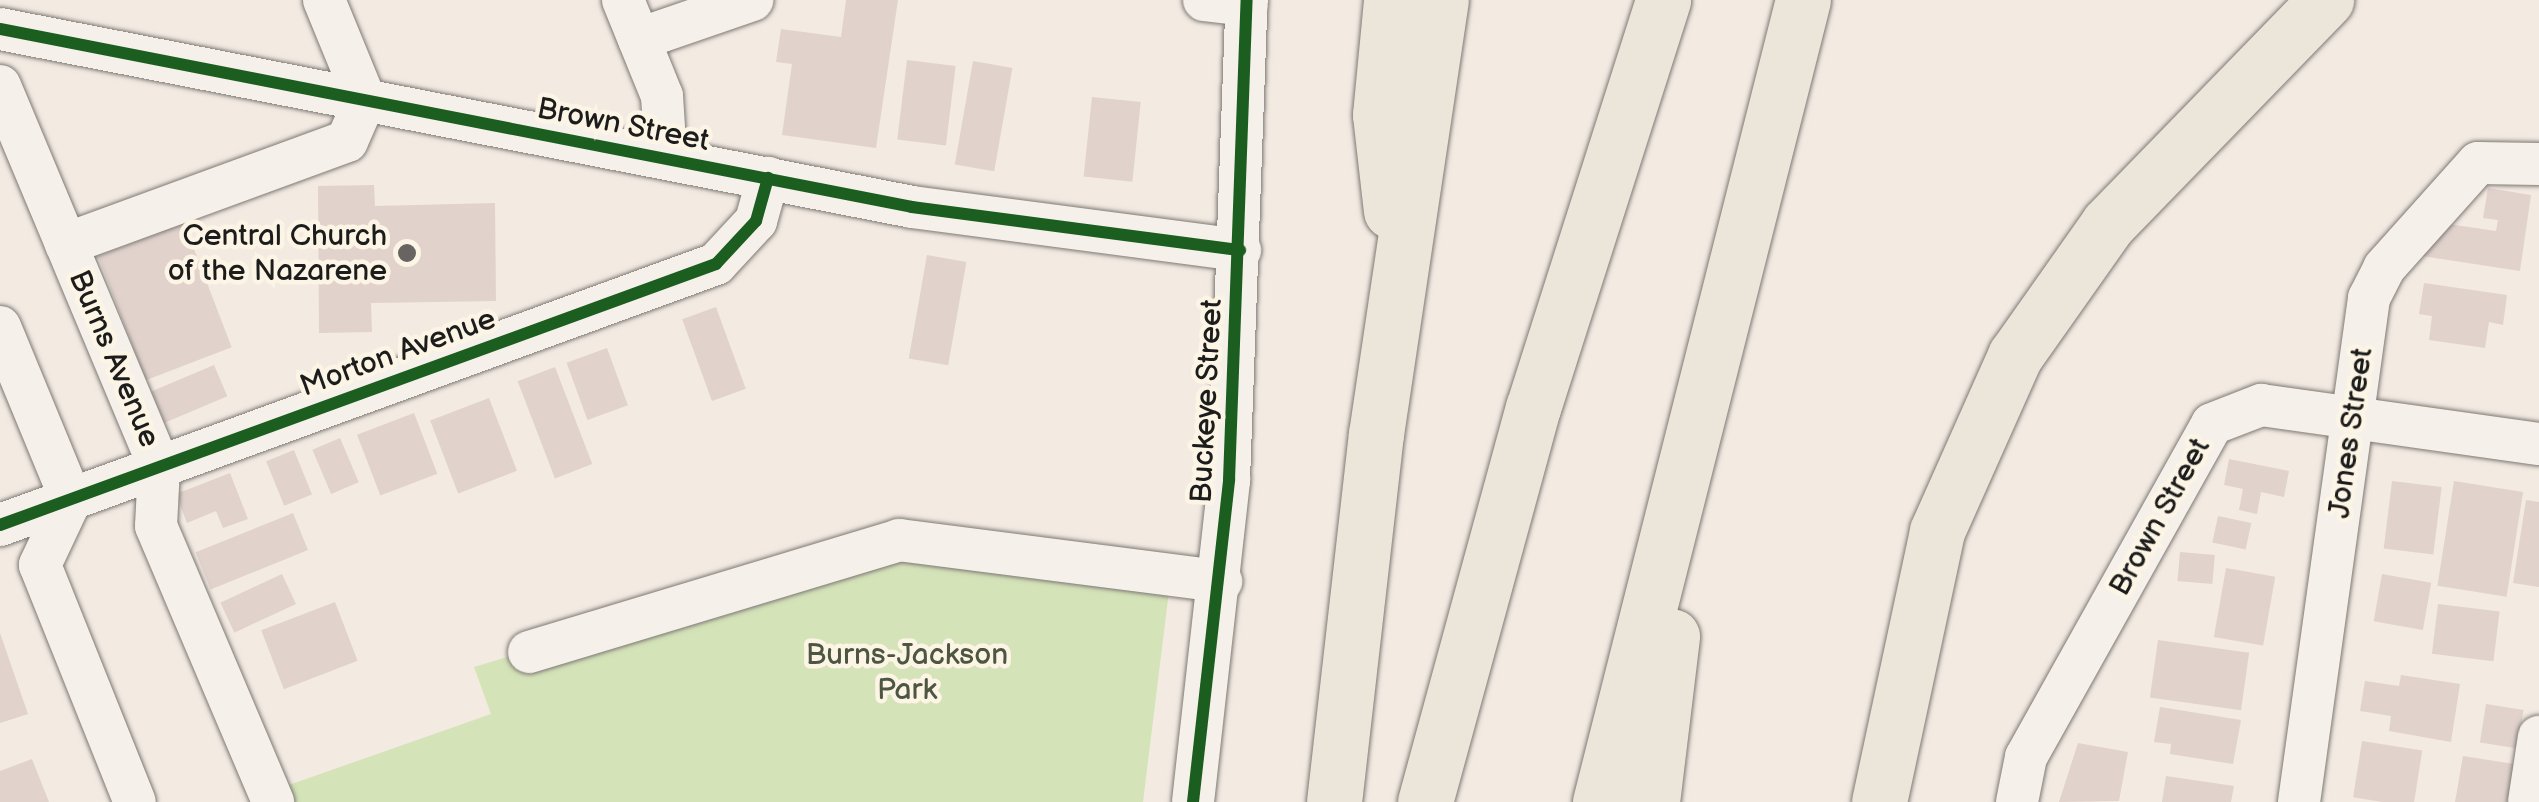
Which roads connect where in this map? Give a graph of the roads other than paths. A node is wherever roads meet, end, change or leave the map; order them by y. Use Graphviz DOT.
graph roads {
  1 [pos="324,0"];
  2 [pos="752,0"];
  3 [pos="1204,0"];
  4 [pos="1392,0"];
  5 [pos="1440,0"];
  6 [pos="1663,0"];
  7 [pos="1803,0"];
  8 [pos="2326,0"];
  9 [pos="1247,3"];
  10 [pos="631,20"];
  11 [pos="0,28"];
  12 [pos="0,86"];
  13 [pos="365,100"];
  14 [pos="666,158"];
  15 [pos="2539,164"];
  16 [pos="768,178"];
  17 [pos="66,244"];
  18 [pos="1240,250"];
  19 [pos="1400,286"];
  20 [pos="0,327"];
  21 [pos="2354,416"];
  22 [pos="1695,432"];
  23 [pos="2539,444"];
  24 [pos="158,468"];
  25 [pos="71,499"];
  26 [pos="0,525"];
  27 [pos="1221,580"];
  28 [pos="529,652"];
  29 [pos="2539,737"];
  30 [pos="136,802"];
  31 [pos="273,802"];
  32 [pos="1193,802"];
  33 [pos="1334,802"];
  34 [pos="1424,802"];
  35 [pos="1600,802"];
  36 [pos="1652,802"];
  37 [pos="1879,802"];
  38 [pos="2017,802"];
  39 [pos="2299,802"];
  40 [pos="2529,802"];
  1 -- 13 [label="street"];
  2 -- 10 [label="street"];
  3 -- 9 [label="street"];
  4 -- 19 [label="highway"];
  5 -- 19 [label="highway"];
  6 -- 34 [label="highway"];
  7 -- 22 [label="highway"];
  8 -- 37 [label="highway"];
  9 -- 18 [label="street, Buckeye Street"];
  10 -- 14 [label="street"];
  11 -- 13 [label="street, Brown Street"];
  12 -- 17 [label="street, Burns Avenue"];
  13 -- 14 [label="street, Brown Street"];
  13 -- 17 [label="street"];
  14 -- 16 [label="street, Brown Street"];
  15 -- 21 [label="street, Jones Street"];
  16 -- 18 [label="street, Brown Street"];
  16 -- 24 [label="street, Morton Avenue"];
  17 -- 24 [label="street, Burns Avenue"];
  18 -- 27 [label="street, Buckeye Street"];
  19 -- 33 [label="highway"];
  20 -- 25 [label="street"];
  21 -- 23 [label="street, Brown Street"];
  21 -- 38 [label="street, Brown Street"];
  21 -- 39 [label="street, Jones Street"];
  22 -- 35 [label="highway"];
  22 -- 36 [label="highway"];
  24 -- 25 [label="street, Morton Avenue"];
  24 -- 31 [label="street, Burns Avenue"];
  25 -- 26 [label="street, Morton Avenue"];
  25 -- 30 [label="street"];
  27 -- 28 [label="street"];
  27 -- 32 [label="street, Buckeye Street"];
  29 -- 40 [label="street"];
}
